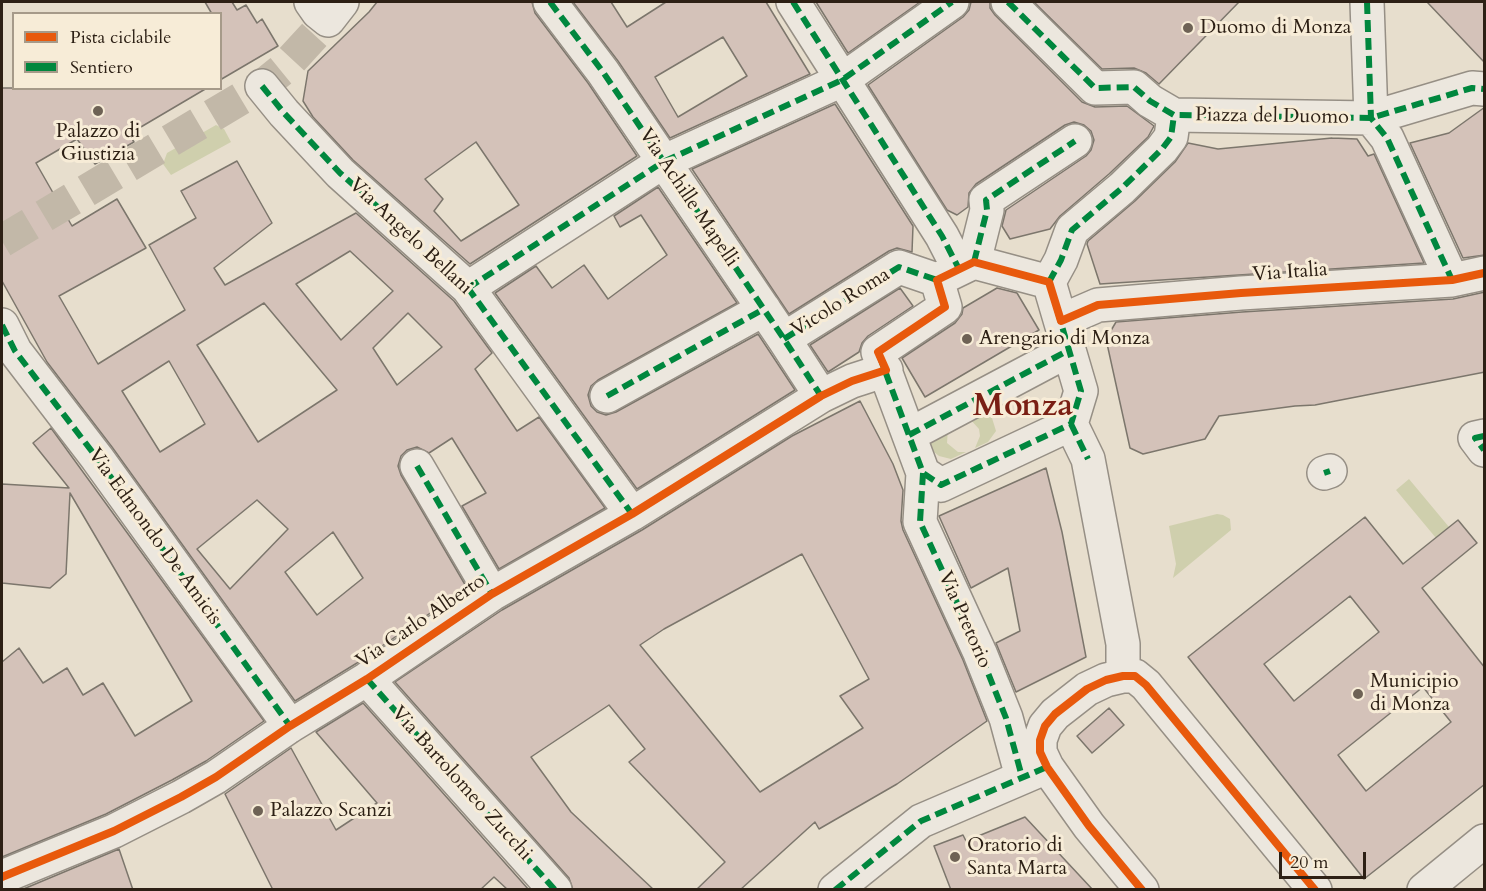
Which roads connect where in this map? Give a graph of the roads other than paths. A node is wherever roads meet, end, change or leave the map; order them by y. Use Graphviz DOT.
graph roads {
  1 [pos="310,2"];
  2 [pos="342,2"];
  3 [pos="550,2"];
  4 [pos="793,2"];
  5 [pos="952,2"];
  6 [pos="1008,2"];
  7 [pos="1366,2"];
  8 [pos="842,80"];
  9 [pos="262,86"];
  10 [pos="1485,89"];
  11 [pos="1165,118"];
  12 [pos="1379,128"];
  13 [pos="1075,141"];
  14 [pos="663,162"];
  15 [pos="957,270"];
  16 [pos="1485,273"];
  17 [pos="1452,280"];
  18 [pos="1049,282"];
  19 [pos="468,288"];
  20 [pos="764,309"];
  21 [pos="1065,336"];
  22 [pos="8,338"];
  23 [pos="784,339"];
  24 [pos="886,370"];
  25 [pos="607,396"];
  26 [pos="821,396"];
  27 [pos="1071,424"];
  28 [pos="909,435"];
  29 [pos="1485,436"];
  30 [pos="1485,450"];
  31 [pos="417,466"];
  32 [pos="923,473"];
  33 [pos="632,514"];
  34 [pos="492,594"];
  35 [pos="1123,676"];
  36 [pos="367,680"];
  37 [pos="290,726"];
  38 [pos="1033,772"];
  39 [pos="1485,841"];
  40 [pos="2,877"];
  41 [pos="1135,887"];
  42 [pos="555,890"];
  43 [pos="835,890"];
  44 [pos="1315,890"];
  45 [pos="1424,890"];
  1 -- 2 [label="street"];
  3 -- 14 [label="street, Via Achille Mapelli"];
  4 -- 8 [label="street"];
  5 -- 8 [label="street"];
  6 -- 11 [label="street"];
  7 -- 12 [label="street, Piazza del Duomo"];
  8 -- 14 [label="street"];
  8 -- 15 [label="street"];
  9 -- 19 [label="street, Via Angelo Bellani"];
  10 -- 12 [label="street, Piazza del Duomo"];
  11 -- 12 [label="street, Piazza del Duomo"];
  11 -- 18 [label="street"];
  12 -- 17 [label="street"];
  13 -- 15 [label="street"];
  14 -- 19 [label="street"];
  14 -- 20 [label="street, Via Achille Mapelli"];
  15 -- 18 [label="street"];
  15 -- 23 [label="street, Vicolo Roma"];
  15 -- 24 [label="street"];
  16 -- 17 [label="street, Via Italia"];
  17 -- 21 [label="street, Via Italia"];
  18 -- 21 [label="street"];
  19 -- 33 [label="street, Via Angelo Bellani"];
  20 -- 23 [label="street, Via Achille Mapelli"];
  20 -- 25 [label="street"];
  21 -- 27 [label="street"];
  21 -- 28 [label="street, Via Italia"];
  22 -- 37 [label="street, Via Edmondo De Amicis"];
  23 -- 26 [label="street, Via Achille Mapelli"];
  24 -- 26 [label="street, Via Carlo Alberto"];
  24 -- 28 [label="street"];
  26 -- 33 [label="street, Via Carlo Alberto"];
  27 -- 32 [label="street"];
  27 -- 35 [label="street"];
  28 -- 32 [label="street"];
  29 -- 30 [label="street"];
  31 -- 34 [label="street, Via Carlo Alberto"];
  32 -- 38 [label="street, Via Pretorio"];
  33 -- 34 [label="street, Via Carlo Alberto"];
  34 -- 36 [label="street, Via Carlo Alberto"];
  35 -- 38 [label="street"];
  35 -- 44 [label="street"];
  36 -- 37 [label="street, Via Carlo Alberto"];
  36 -- 42 [label="street, Via Bartolomeo Zucchi"];
  37 -- 40 [label="street, Via Carlo Alberto"];
  38 -- 41 [label="street"];
  38 -- 43 [label="street"];
  39 -- 45 [label="street"];
}
